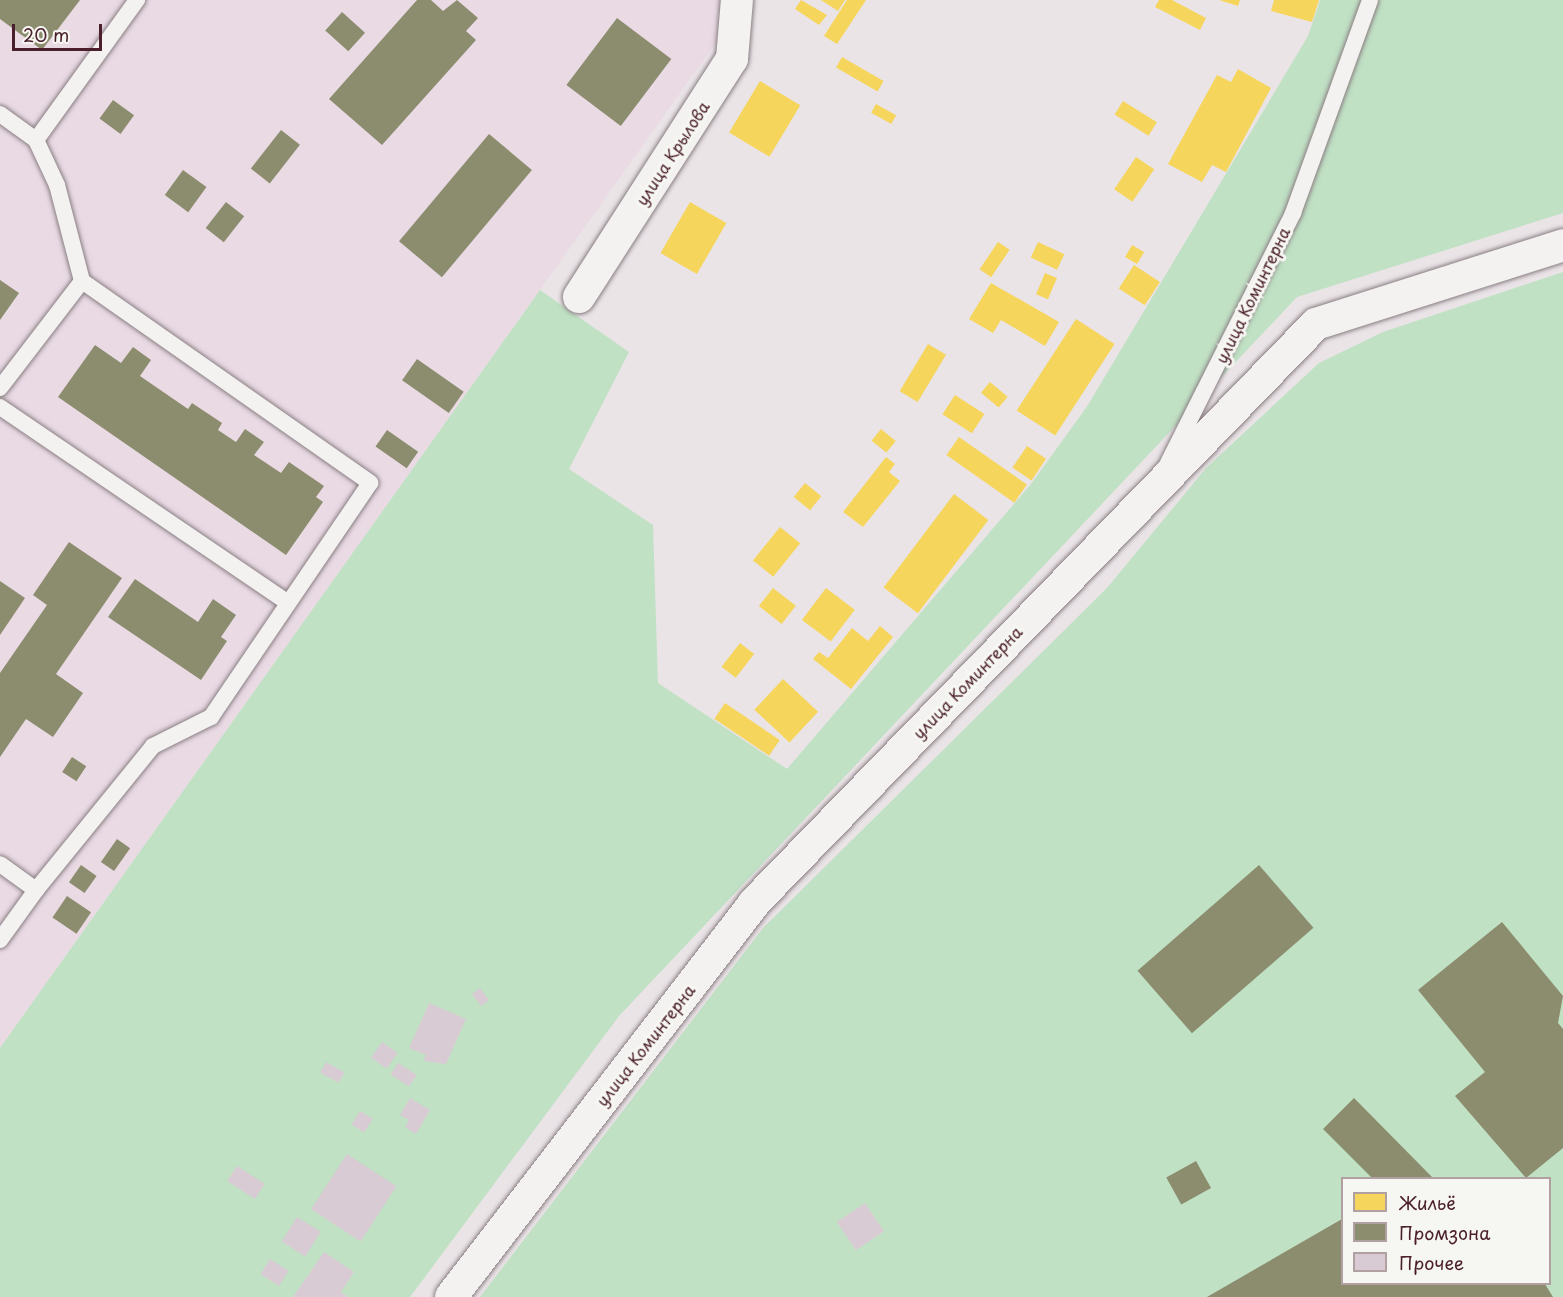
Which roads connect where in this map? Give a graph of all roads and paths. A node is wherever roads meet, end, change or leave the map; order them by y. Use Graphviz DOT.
graph roads {
  1 [pos="137,0"];
  2 [pos="737,0"];
  3 [pos="1370,0"];
  4 [pos="0,114"];
  5 [pos="36,140"];
  6 [pos="1563,245"];
  7 [pos="82,282"];
  8 [pos="579,297"];
  9 [pos="0,388"];
  10 [pos="0,407"];
  11 [pos="1159,482"];
  12 [pos="288,603"];
  13 [pos="0,864"];
  14 [pos="36,890"];
  15 [pos="0,940"];
  16 [pos="451,1297"];
  1 -- 5 [label="lane"];
  2 -- 8 [label="street, улица Крылова"];
  3 -- 11 [label="lane, улица Коминтерна"];
  4 -- 5 [label="lane"];
  5 -- 7 [label="lane"];
  6 -- 11 [label="street"];
  7 -- 9 [label="lane"];
  7 -- 12 [label="lane"];
  10 -- 12 [label="lane"];
  11 -- 16 [label="street, улица Коминтерна"];
  12 -- 14 [label="lane"];
  13 -- 14 [label="lane"];
  14 -- 15 [label="lane"];
}
